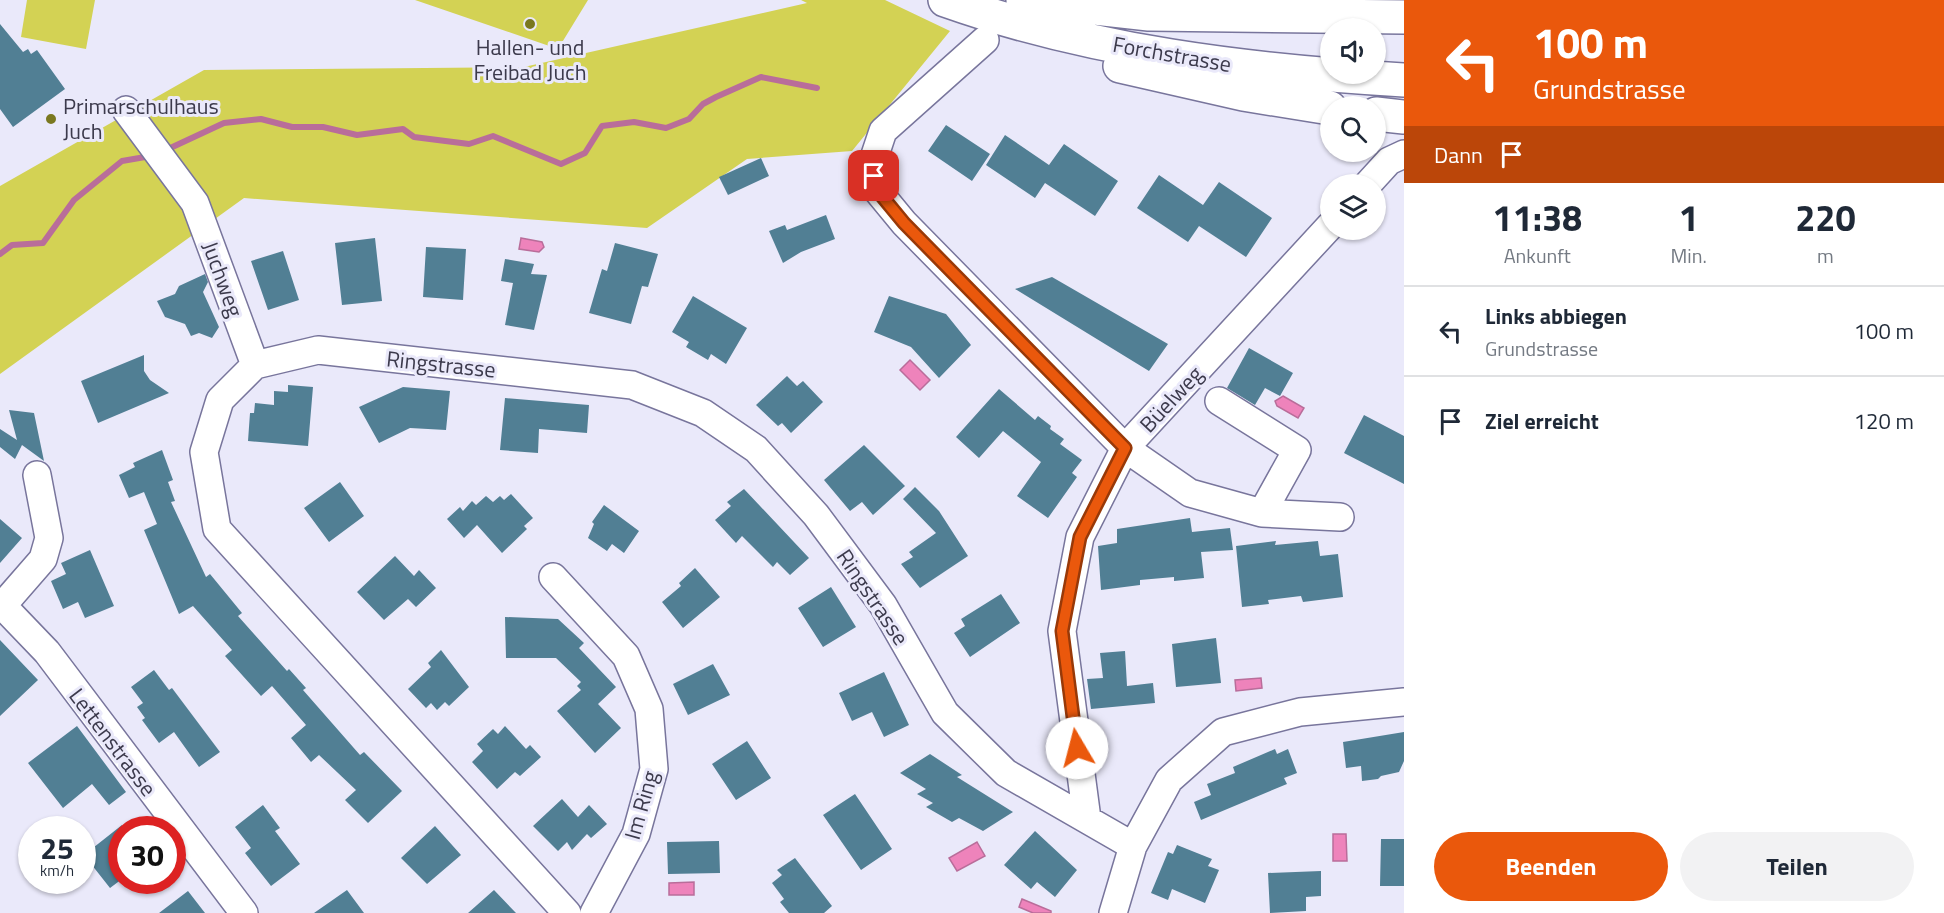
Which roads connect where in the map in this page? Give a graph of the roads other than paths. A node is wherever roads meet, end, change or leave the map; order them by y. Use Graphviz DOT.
graph roads {
  1 [pos="1023,0"];
  2 [pos="972,3"];
  3 [pos="1404,17"];
  4 [pos="985,40"];
  5 [pos="1320,60"];
  6 [pos="1386,64"];
  7 [pos="1404,65"];
  8 [pos="1404,80"];
  9 [pos="1320,106"];
  10 [pos="126,110"];
  11 [pos="1386,115"];
  12 [pos="1404,117"];
  13 [pos="1404,154"];
  14 [pos="1377,174"];
  15 [pos="1320,237"];
  16 [pos="255,365"];
  17 [pos="1219,400"];
  18 [pos="1125,448"];
  19 [pos="37,475"];
  20 [pos="1262,513"];
  21 [pos="1340,517"];
  22 [pos="553,577"];
  23 [pos="2,604"];
  24 [pos="1404,702"];
  25 [pos="1087,819"];
  26 [pos="1133,846"];
  27 [pos="243,913"];
  28 [pos="567,913"];
  29 [pos="594,913"];
  30 [pos="1113,913"];
  1 -- 3 [label="highway"];
  2 -- 5 [label="highway, Forchstrasse"];
  2 -- 8 [label="highway, Forchstrasse"];
  2 -- 9 [label="highway"];
  4 -- 18 [label="street"];
  6 -- 7 [label="highway"];
  10 -- 16 [label="street, Juchweg"];
  11 -- 12 [label="highway"];
  13 -- 14 [label="street"];
  15 -- 18 [label="street, Büelweg"];
  16 -- 25 [label="street, Ringstrasse"];
  16 -- 28 [label="street"];
  17 -- 20 [label="street"];
  18 -- 20 [label="street"];
  18 -- 25 [label="street, Büelweg"];
  19 -- 23 [label="street"];
  20 -- 21 [label="street"];
  22 -- 29 [label="street, Im Ring"];
  23 -- 27 [label="street, Lettenstrasse"];
  24 -- 26 [label="street"];
  25 -- 26 [label="street, Ringstrasse"];
  26 -- 30 [label="street"];
}
